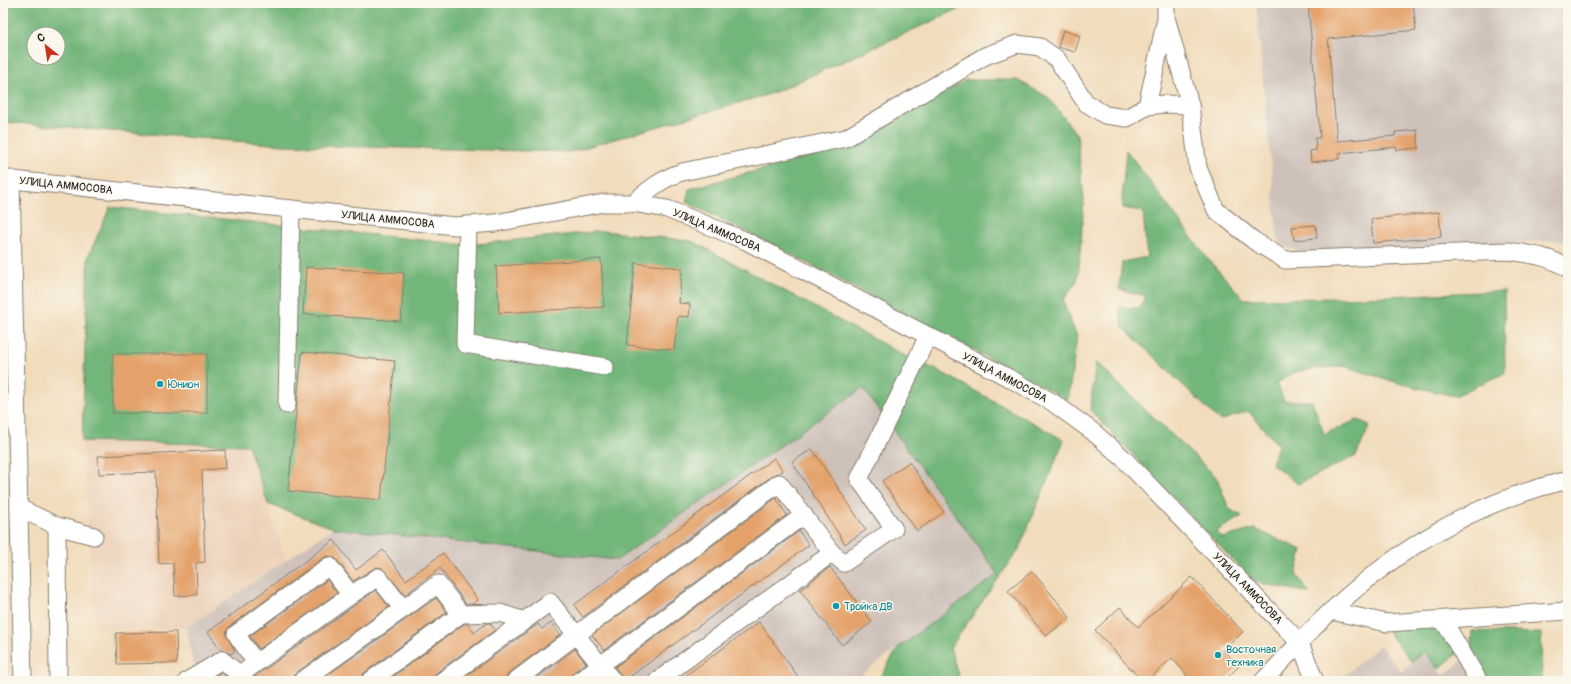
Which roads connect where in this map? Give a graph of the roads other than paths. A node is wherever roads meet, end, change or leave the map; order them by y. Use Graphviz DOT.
graph roads {
  1 [pos="1166,11"];
  2 [pos="1190,105"];
  3 [pos="1147,106"];
  4 [pos="7,179"];
  5 [pos="633,203"];
  6 [pos="291,209"];
  7 [pos="468,225"];
  8 [pos="1568,269"];
  9 [pos="9,325"];
  10 [pos="928,336"];
  11 [pos="604,367"];
  12 [pos="287,405"];
  13 [pos="10,428"];
  14 [pos="1568,480"];
  15 [pos="19,508"];
  16 [pos="804,516"];
  17 [pos="57,526"];
  18 [pos="94,536"];
  19 [pos="832,553"];
  20 [pos="351,595"];
  21 [pos="403,609"];
  22 [pos="1331,611"];
  23 [pos="1568,611"];
  24 [pos="461,614"];
  25 [pos="1442,620"];
  26 [pos="525,621"];
  27 [pos="577,635"];
  28 [pos="1300,643"];
  29 [pos="256,663"];
  30 [pos="601,665"];
  31 [pos="242,678"];
  32 [pos="1477,678"];
  33 [pos="23,681"];
  34 [pos="58,681"];
  35 [pos="187,681"];
  36 [pos="302,681"];
  37 [pos="370,681"];
  38 [pos="442,681"];
  39 [pos="515,681"];
  40 [pos="579,681"];
  41 [pos="613,681"];
  42 [pos="657,681"];
  43 [pos="1263,681"];
  44 [pos="1315,681"];
  1 -- 2 [label="street"];
  1 -- 3 [label="street"];
  2 -- 3 [label="street"];
  2 -- 8 [label="street"];
  3 -- 5 [label="street"];
  4 -- 6 [label="street, УЛИЦА АММОСОВА"];
  4 -- 9 [label="street"];
  5 -- 7 [label="street, УЛИЦА АММОСОВА"];
  5 -- 10 [label="street, УЛИЦА АММОСОВА"];
  6 -- 7 [label="street, УЛИЦА АММОСОВА"];
  6 -- 12 [label="street"];
  7 -- 11 [label="street"];
  9 -- 13 [label="street"];
  10 -- 19 [label="street"];
  10 -- 28 [label="street, УЛИЦА АММОСОВА"];
  13 -- 15 [label="street"];
  14 -- 22 [label="street"];
  15 -- 17 [label="street"];
  15 -- 33 [label="street"];
  16 -- 19 [label="street"];
  16 -- 27 [label="street"];
  16 -- 30 [label="street"];
  17 -- 18 [label="street"];
  17 -- 34 [label="street"];
  19 -- 42 [label="street"];
  20 -- 21 [label="street"];
  20 -- 29 [label="street"];
  20 -- 29 [label="street"];
  21 -- 24 [label="street"];
  21 -- 36 [label="street"];
  22 -- 25 [label="street"];
  22 -- 28 [label="street"];
  23 -- 25 [label="street"];
  24 -- 26 [label="street"];
  24 -- 37 [label="street"];
  25 -- 32 [label="street"];
  26 -- 27 [label="street"];
  26 -- 38 [label="street"];
  27 -- 30 [label="street"];
  27 -- 39 [label="street"];
  28 -- 43 [label="street"];
  28 -- 44 [label="street"];
  29 -- 31 [label="street"];
  30 -- 40 [label="street"];
  30 -- 41 [label="street"];
  31 -- 35 [label="street"];
}
